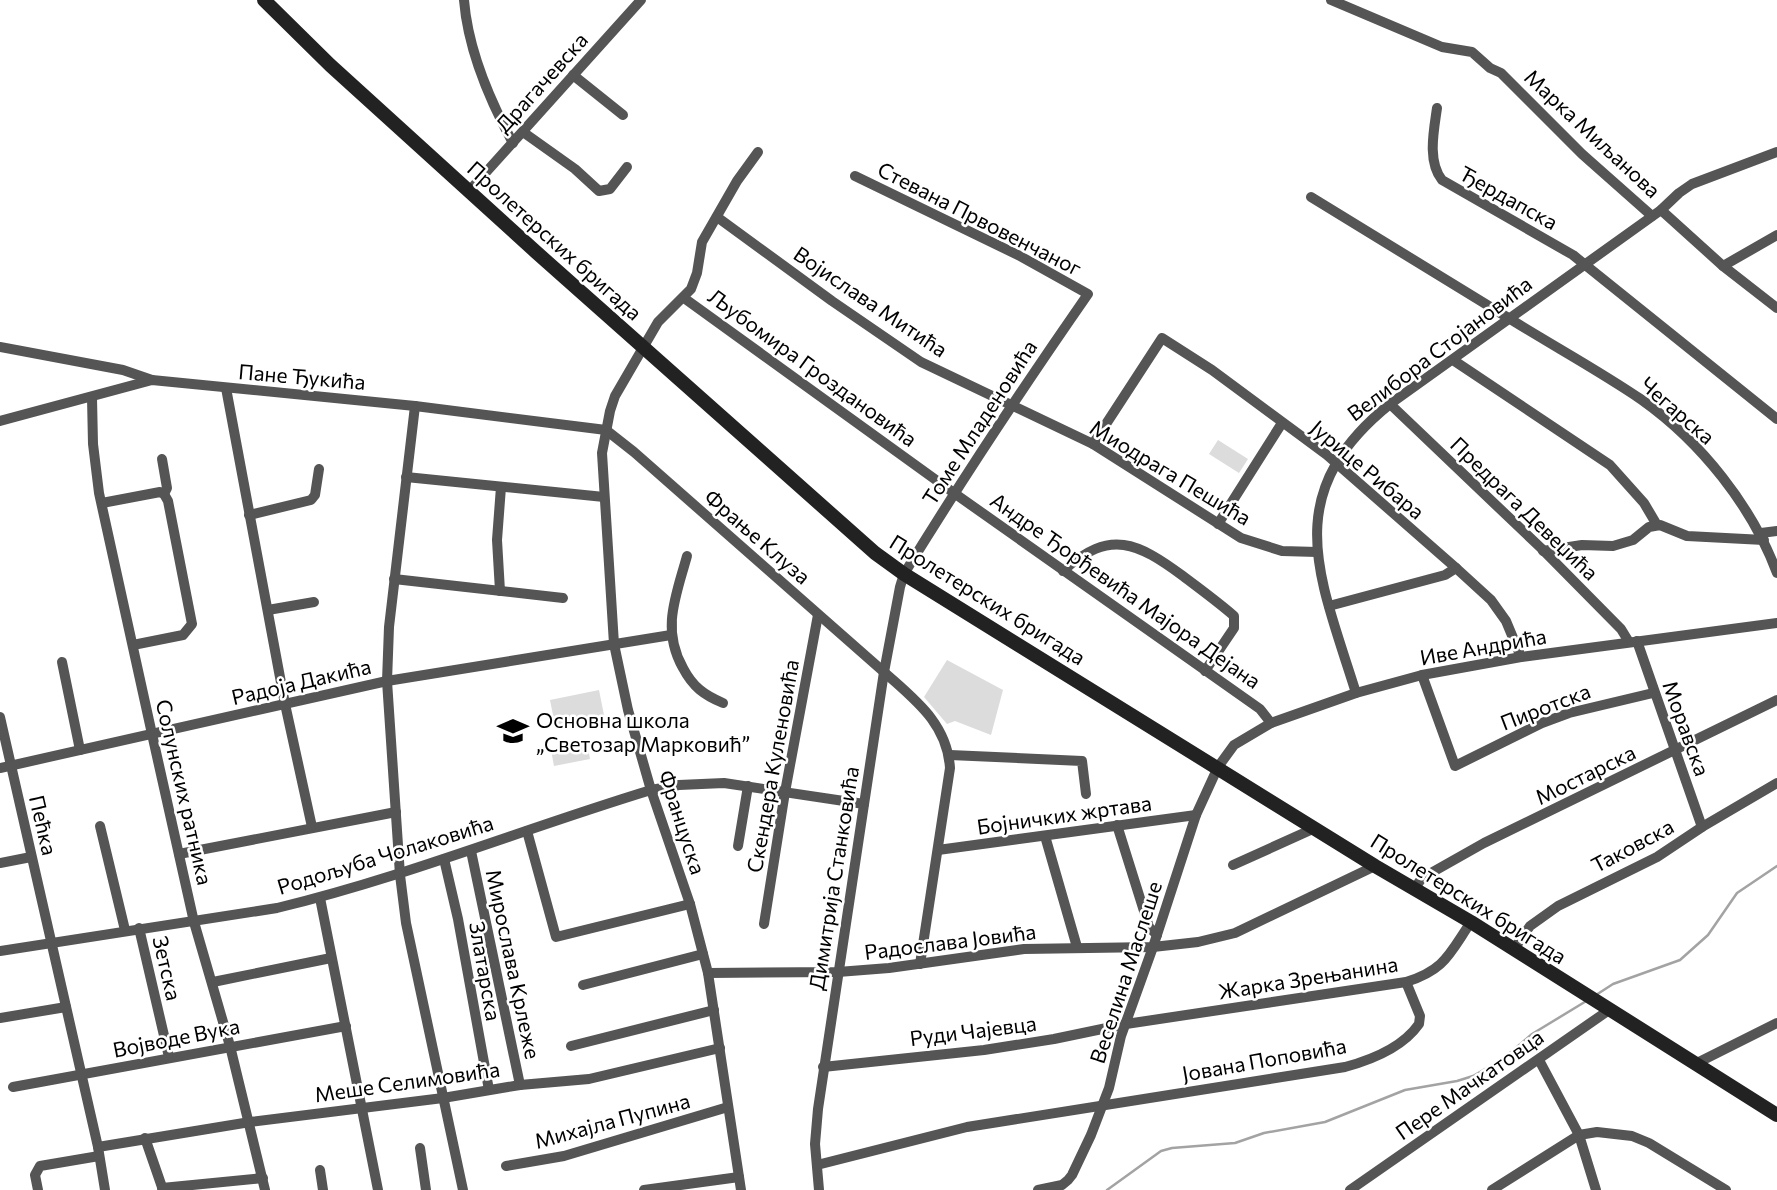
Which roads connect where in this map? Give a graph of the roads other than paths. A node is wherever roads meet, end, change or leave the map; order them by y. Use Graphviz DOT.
graph roads {
  1 [pos="264,0"];
  2 [pos="464,0"];
  3 [pos="641,0"];
  4 [pos="1331,0"];
  5 [pos="573,75"];
  6 [pos="1437,108"];
  7 [pos="623,115"];
  8 [pos="523,132"];
  9 [pos="513,143"];
  10 [pos="758,152"];
  11 [pos="1777,152"];
  12 [pos="627,167"];
  13 [pos="855,176"];
  14 [pos="470,190"];
  15 [pos="1311,197"];
  16 [pos="1657,213"];
  17 [pos="717,217"];
  18 [pos="1777,235"];
  19 [pos="1585,264"];
  20 [pos="1723,266"];
  21 [pos="1088,294"];
  22 [pos="684,298"];
  23 [pos="1777,309"];
  24 [pos="1509,319"];
  25 [pos="0,347"];
  26 [pos="642,347"];
  27 [pos="1453,360"];
  28 [pos="131,372"];
  29 [pos="152,380"];
  30 [pos="128,387"];
  31 [pos="226,388"];
  32 [pos="92,398"];
  33 [pos="1011,404"];
  34 [pos="1390,404"];
  35 [pos="415,406"];
  36 [pos="1777,419"];
  37 [pos="0,421"];
  38 [pos="1282,423"];
  39 [pos="606,430"];
  40 [pos="1093,444"];
  41 [pos="162,459"];
  42 [pos="1336,463"];
  43 [pos="319,469"];
  44 [pos="406,477"];
  45 [pos="501,486"];
  46 [pos="954,493"];
  47 [pos="164,494"];
  48 [pos="604,497"];
  49 [pos="102,503"];
  50 [pos="250,515"];
  51 [pos="1218,524"];
  52 [pos="1657,525"];
  53 [pos="1777,531"];
  54 [pos="1762,537"];
  55 [pos="1544,551"];
  56 [pos="1317,552"];
  57 [pos="687,556"];
  58 [pos="1456,568"];
  59 [pos="1063,571"];
  60 [pos="1777,573"];
  61 [pos="904,574"];
  62 [pos="394,579"];
  63 [pos="500,591"];
  64 [pos="562,598"];
  65 [pos="314,602"];
  66 [pos="1329,606"];
  67 [pos="268,610"];
  68 [pos="818,615"];
  69 [pos="1777,623"];
  70 [pos="671,635"];
  71 [pos="1633,642"];
  72 [pos="614,644"];
  73 [pos="133,645"];
  74 [pos="1521,657"];
  75 [pos="62,662"];
  76 [pos="1205,671"];
  77 [pos="884,672"];
  78 [pos="1422,675"];
  79 [pos="387,681"];
  80 [pos="1356,693"];
  81 [pos="1653,693"];
  82 [pos="1777,699"];
  83 [pos="723,703"];
  84 [pos="285,704"];
  85 [pos="0,718"];
  86 [pos="1272,723"];
  87 [pos="152,734"];
  88 [pos="80,750"];
  89 [pos="1676,751"];
  90 [pos="950,755"];
  91 [pos="5,767"];
  92 [pos="1218,767"];
  93 [pos="1777,783"];
  94 [pos="748,786"];
  95 [pos="651,790"];
  96 [pos="785,792"];
  97 [pos="1086,794"];
  98 [pos="864,804"];
  99 [pos="396,812"];
  100 [pos="1196,815"];
  101 [pos="1117,825"];
  102 [pos="100,826"];
  103 [pos="312,827"];
  104 [pos="1702,827"];
  105 [pos="1315,828"];
  106 [pos="527,831"];
  107 [pos="1045,836"];
  108 [pos="738,846"];
  109 [pos="471,850"];
  110 [pos="938,850"];
  111 [pos="179,853"];
  112 [pos="31,857"];
  113 [pos="444,859"];
  114 [pos="0,863"];
  115 [pos="1233,865"];
  116 [pos="1375,866"];
  117 [pos="400,875"];
  118 [pos="1415,889"];
  119 [pos="320,898"];
  120 [pos="690,904"];
  121 [pos="194,922"];
  122 [pos="1471,922"];
  123 [pos="764,924"];
  124 [pos="139,928"];
  125 [pos="125,930"];
  126 [pos="1155,941"];
  127 [pos="50,942"];
  128 [pos="1077,947"];
  129 [pos="1514,949"];
  130 [pos="0,950"];
  131 [pos="703,954"];
  132 [pos="331,958"];
  133 [pos="920,964"];
  134 [pos="838,972"];
  135 [pos="708,973"];
  136 [pos="212,982"];
  137 [pos="1406,982"];
  138 [pos="583,985"];
  139 [pos="66,1007"];
  140 [pos="1606,1008"];
  141 [pos="714,1010"];
  142 [pos="0,1018"];
  143 [pos="1777,1023"];
  144 [pos="1126,1024"];
  145 [pos="346,1026"];
  146 [pos="230,1046"];
  147 [pos="571,1046"];
  148 [pos="720,1048"];
  149 [pos="169,1057"];
  150 [pos="1539,1060"];
  151 [pos="1695,1064"];
  152 [pos="823,1066"];
  153 [pos="80,1074"];
  154 [pos="520,1085"];
  155 [pos="13,1087"];
  156 [pos="489,1090"];
  157 [pos="443,1098"];
  158 [pos="1101,1105"];
  159 [pos="362,1107"];
  160 [pos="728,1107"];
  161 [pos="1777,1115"];
  162 [pos="250,1122"];
  163 [pos="1579,1135"];
  164 [pos="145,1138"];
  165 [pos="421,1148"];
  166 [pos="98,1151"];
  167 [pos="817,1165"];
  168 [pos="506,1166"];
  169 [pos="320,1170"];
  170 [pos="739,1177"];
  171 [pos="263,1178"];
  172 [pos="162,1189"];
  173 [pos="38,1190"];
  174 [pos="105,1190"];
  175 [pos="265,1190"];
  176 [pos="323,1190"];
  177 [pos="378,1190"];
  178 [pos="426,1190"];
  179 [pos="463,1190"];
  180 [pos="645,1190"];
  181 [pos="741,1190"];
  182 [pos="819,1190"];
  183 [pos="1038,1190"];
  184 [pos="1350,1190"];
  185 [pos="1492,1190"];
  186 [pos="1595,1190"];
  187 [pos="1726,1190"];
  1 -- 14 [label="street, Пролетерских бригада"];
  2 -- 9 [label="street"];
  3 -- 5 [label="street, Драгачевска"];
  4 -- 16 [label="street, Марка Миљанова"];
  5 -- 7 [label="street"];
  5 -- 8 [label="street, Драгачевска"];
  6 -- 19 [label="street, Ђердапска"];
  8 -- 9 [label="street, Драгачевска"];
  8 -- 12 [label="street"];
  9 -- 14 [label="street, Драгачевска"];
  10 -- 17 [label="street"];
  11 -- 16 [label="street, Велибора Стојановића"];
  13 -- 21 [label="street, Стевана Првовенчаног"];
  14 -- 26 [label="street, Пролетерских бригада"];
  15 -- 24 [label="street, Чегарска"];
  16 -- 19 [label="street, Велибора Стојановића"];
  16 -- 20 [label="street, Марка Миљанова"];
  17 -- 22 [label="street"];
  17 -- 33 [label="street, Војислава Митића"];
  18 -- 20 [label="street"];
  19 -- 24 [label="street, Велибора Стојановића"];
  19 -- 36 [label="street"];
  20 -- 23 [label="street, Марка Миљанова"];
  21 -- 33 [label="street, Томе Младеновића"];
  22 -- 26 [label="street, Француска"];
  22 -- 46 [label="street, Љубомира Гроздановића"];
  24 -- 27 [label="street, Велибора Стојановића"];
  24 -- 54 [label="street, Чегарска"];
  25 -- 28 [label="street"];
  26 -- 39 [label="street, Француска"];
  26 -- 61 [label="street, Пролетерских бригада"];
  27 -- 34 [label="street, Велибора Стојановића"];
  27 -- 52 [label="street"];
  28 -- 29 [label="street"];
  28 -- 30 [label="street"];
  29 -- 30 [label="street, Пане Ђукића"];
  29 -- 31 [label="street, Пане Ђукића"];
  30 -- 32 [label="street, Пане Ђукића"];
  31 -- 35 [label="street, Пане Ђукића"];
  31 -- 50 [label="street"];
  32 -- 37 [label="street, Пане Ђукића"];
  32 -- 49 [label="street, Солунских ратника"];
  33 -- 40 [label="street, Миодрага Пешића"];
  33 -- 46 [label="street, Томе Младеновића"];
  34 -- 42 [label="street, Велибора Стојановића"];
  34 -- 55 [label="street, Предрага Девеџића"];
  35 -- 39 [label="street, Пане Ђукића"];
  35 -- 44 [label="street"];
  38 -- 40 [label="street, Јурице Рибара"];
  38 -- 42 [label="street, Јурице Рибара"];
  38 -- 51 [label="street"];
  39 -- 48 [label="street, Француска"];
  39 -- 68 [label="street, Фрање Клуза"];
  40 -- 51 [label="street, Миодрага Пешића"];
  41 -- 47 [label="street"];
  42 -- 56 [label="street, Велибора Стојановића"];
  42 -- 58 [label="street, Јурице Рибара"];
  43 -- 50 [label="street"];
  44 -- 45 [label="street"];
  44 -- 62 [label="street"];
  45 -- 48 [label="street"];
  45 -- 63 [label="street"];
  46 -- 59 [label="street, Андре Ђорђевића Мајора Дејана"];
  46 -- 61 [label="street, Томе Младеновића"];
  47 -- 49 [label="street"];
  47 -- 73 [label="street"];
  48 -- 72 [label="street, Француска"];
  49 -- 73 [label="street, Солунских ратника"];
  50 -- 67 [label="street"];
  51 -- 56 [label="street, Миодрага Пешића"];
  52 -- 54 [label="street"];
  52 -- 55 [label="street"];
  53 -- 54 [label="street"];
  54 -- 60 [label="street, Чегарска"];
  55 -- 71 [label="street, Предрага Девеџића"];
  56 -- 66 [label="street, Велибора Стојановића"];
  57 -- 70 [label="street"];
  58 -- 66 [label="street"];
  58 -- 74 [label="street, Јурице Рибара"];
  59 -- 76 [label="street, Андре Ђорђевића Мајора Дејана"];
  59 -- 76 [label="street"];
  61 -- 77 [label="street, Димитрија Станковића"];
  61 -- 92 [label="street, Пролетерских бригада"];
  62 -- 63 [label="street"];
  62 -- 79 [label="street"];
  63 -- 64 [label="street"];
  65 -- 67 [label="street"];
  66 -- 80 [label="street, Велибора Стојановића"];
  67 -- 84 [label="street"];
  68 -- 77 [label="street, Фрање Клуза"];
  68 -- 96 [label="street, Скендера Куленовића"];
  69 -- 71 [label="street, Иве Андрића"];
  70 -- 72 [label="street, Радоја Дакића"];
  70 -- 83 [label="street"];
  71 -- 74 [label="street, Иве Андрића"];
  71 -- 81 [label="street, Моравска"];
  72 -- 79 [label="street, Радоја Дакића"];
  72 -- 95 [label="street, Француска"];
  73 -- 87 [label="street, Солунских ратника"];
  74 -- 78 [label="street, Иве Андрића"];
  75 -- 88 [label="street"];
  76 -- 86 [label="street, Андре Ђорђевића Мајора Дејана"];
  77 -- 90 [label="street, Фрање Клуза"];
  77 -- 98 [label="street, Димитрија Станковића"];
  78 -- 80 [label="street, Иве Андрића"];
  78 -- 81 [label="street, Пиротска"];
  79 -- 84 [label="street, Радоја Дакића"];
  79 -- 99 [label="street"];
  80 -- 86 [label="street, Иве Андрића"];
  81 -- 89 [label="street, Моравска"];
  82 -- 89 [label="street, Мостарска"];
  84 -- 87 [label="street, Радоја Дакића"];
  84 -- 103 [label="street"];
  85 -- 91 [label="street, Пећка"];
  86 -- 92 [label="street, Иве Андрића"];
  87 -- 88 [label="street, Радоја Дакића"];
  87 -- 111 [label="street, Солунских ратника"];
  88 -- 91 [label="street, Радоја Дакића"];
  89 -- 104 [label="street, Моравска"];
  89 -- 118 [label="street, Мостарска"];
  90 -- 97 [label="street"];
  90 -- 110 [label="street"];
  91 -- 112 [label="street, Пећка"];
  92 -- 100 [label="street, Веселина Маслеше"];
  92 -- 105 [label="street, Пролетерских бригада"];
  93 -- 104 [label="street, Таковска"];
  94 -- 95 [label="street, Родољуба Чолаковића"];
  94 -- 96 [label="street, Родољуба Чолаковића"];
  94 -- 108 [label="street"];
  95 -- 106 [label="street, Родољуба Чолаковића"];
  95 -- 120 [label="street, Француска"];
  96 -- 98 [label="street, Родољуба Чолаковића"];
  96 -- 123 [label="street, Скендера Куленовића"];
  98 -- 134 [label="street, Димитрија Станковића"];
  99 -- 103 [label="street"];
  99 -- 117 [label="street"];
  100 -- 101 [label="street, Бојничких жртава"];
  100 -- 126 [label="street, Веселина Маслеше"];
  101 -- 107 [label="street, Бојничких жртава"];
  101 -- 126 [label="street"];
  102 -- 125 [label="street"];
  103 -- 111 [label="street"];
  104 -- 129 [label="street, Таковска"];
  105 -- 115 [label="street"];
  105 -- 116 [label="street, Пролетерских бригада"];
  106 -- 109 [label="street, Родољуба Чолаковића"];
  106 -- 120 [label="street"];
  107 -- 110 [label="street, Бојничких жртава"];
  107 -- 128 [label="street"];
  109 -- 113 [label="street, Родољуба Чолаковића"];
  109 -- 154 [label="street, Мирослава Крлеже"];
  110 -- 133 [label="street"];
  111 -- 121 [label="street, Солунских ратника"];
  112 -- 114 [label="street"];
  112 -- 127 [label="street, Пећка"];
  113 -- 117 [label="street, Родољуба Чолаковића"];
  113 -- 156 [label="street, Златарска"];
  116 -- 118 [label="street, Пролетерских бригада"];
  116 -- 126 [label="street, Радослава Јовића"];
  117 -- 119 [label="street, Родољуба Чолаковића"];
  117 -- 157 [label="street"];
  118 -- 122 [label="street, Пролетерских бригада"];
  119 -- 121 [label="street, Родољуба Чолаковића"];
  119 -- 132 [label="street"];
  120 -- 131 [label="street, Француска"];
  121 -- 124 [label="street, Родољуба Чолаковића"];
  121 -- 136 [label="street, Солунских ратника"];
  122 -- 129 [label="street, Пролетерских бригада"];
  122 -- 137 [label="street, Жарка Зрењанина"];
  124 -- 125 [label="street, Родољуба Чолаковића"];
  124 -- 149 [label="street, Зетска"];
  125 -- 127 [label="street, Родољуба Чолаковића"];
  126 -- 128 [label="street, Радослава Јовића"];
  126 -- 144 [label="street, Веселина Маслеше"];
  127 -- 130 [label="street, Родољуба Чолаковића"];
  127 -- 139 [label="street, Пећка"];
  128 -- 133 [label="street, Радослава Јовића"];
  129 -- 140 [label="street, Пролетерских бригада"];
  131 -- 135 [label="street, Француска"];
  131 -- 138 [label="street"];
  132 -- 136 [label="street"];
  132 -- 145 [label="street"];
  133 -- 134 [label="street, Радослава Јовића"];
  134 -- 135 [label="street, Радослава Јовића"];
  134 -- 152 [label="street, Димитрија Станковића"];
  135 -- 141 [label="street, Француска"];
  136 -- 146 [label="street, Солунских ратника"];
  137 -- 144 [label="street, Жарка Зрењанина"];
  137 -- 158 [label="street, Јована Поповића"];
  139 -- 142 [label="street"];
  139 -- 153 [label="street, Пећка"];
  140 -- 150 [label="street, Пере Мачкатовца"];
  140 -- 151 [label="street, Пролетерских бригада"];
  141 -- 147 [label="street"];
  141 -- 148 [label="street, Француска"];
  143 -- 151 [label="street"];
  144 -- 152 [label="street, Руди Чајевца"];
  144 -- 158 [label="street, Веселина Маслеше"];
  145 -- 146 [label="street, Војводе Вука"];
  145 -- 159 [label="street"];
  146 -- 149 [label="street, Војводе Вука"];
  146 -- 162 [label="street, Солунских ратника"];
  148 -- 154 [label="street, Меше Селимовића"];
  148 -- 160 [label="street, Француска"];
  149 -- 153 [label="street, Војводе Вука"];
  150 -- 163 [label="street"];
  150 -- 184 [label="street, Пере Мачкатовца"];
  151 -- 161 [label="street, Пролетерских бригада"];
  152 -- 167 [label="street, Димитрија Станковића"];
  153 -- 155 [label="street, Војводе Вука"];
  153 -- 166 [label="street, Пећка"];
  154 -- 156 [label="street, Меше Селимовића"];
  156 -- 157 [label="street, Меше Селимовића"];
  157 -- 159 [label="street, Меше Селимовића"];
  157 -- 179 [label="street"];
  158 -- 167 [label="street"];
  158 -- 183 [label="street, Веселина Маслеше"];
  159 -- 162 [label="street, Меше Селимовића"];
  159 -- 177 [label="street"];
  160 -- 168 [label="street, Михајла Пупина"];
  160 -- 170 [label="street, Француска"];
  162 -- 164 [label="street, Меше Селимовића"];
  162 -- 171 [label="street, Солунских ратника"];
  163 -- 185 [label="street"];
  163 -- 186 [label="street"];
  163 -- 187 [label="street"];
  164 -- 166 [label="street, Меше Селимовића"];
  164 -- 172 [label="street"];
  165 -- 178 [label="street"];
  166 -- 173 [label="street, Меше Селимовића"];
  166 -- 174 [label="street, Пећка"];
  167 -- 182 [label="street, Димитрија Станковића"];
  169 -- 176 [label="street"];
  170 -- 180 [label="street"];
  170 -- 181 [label="street, Француска"];
  171 -- 172 [label="street"];
  171 -- 175 [label="street, Солунских ратника"];
}
